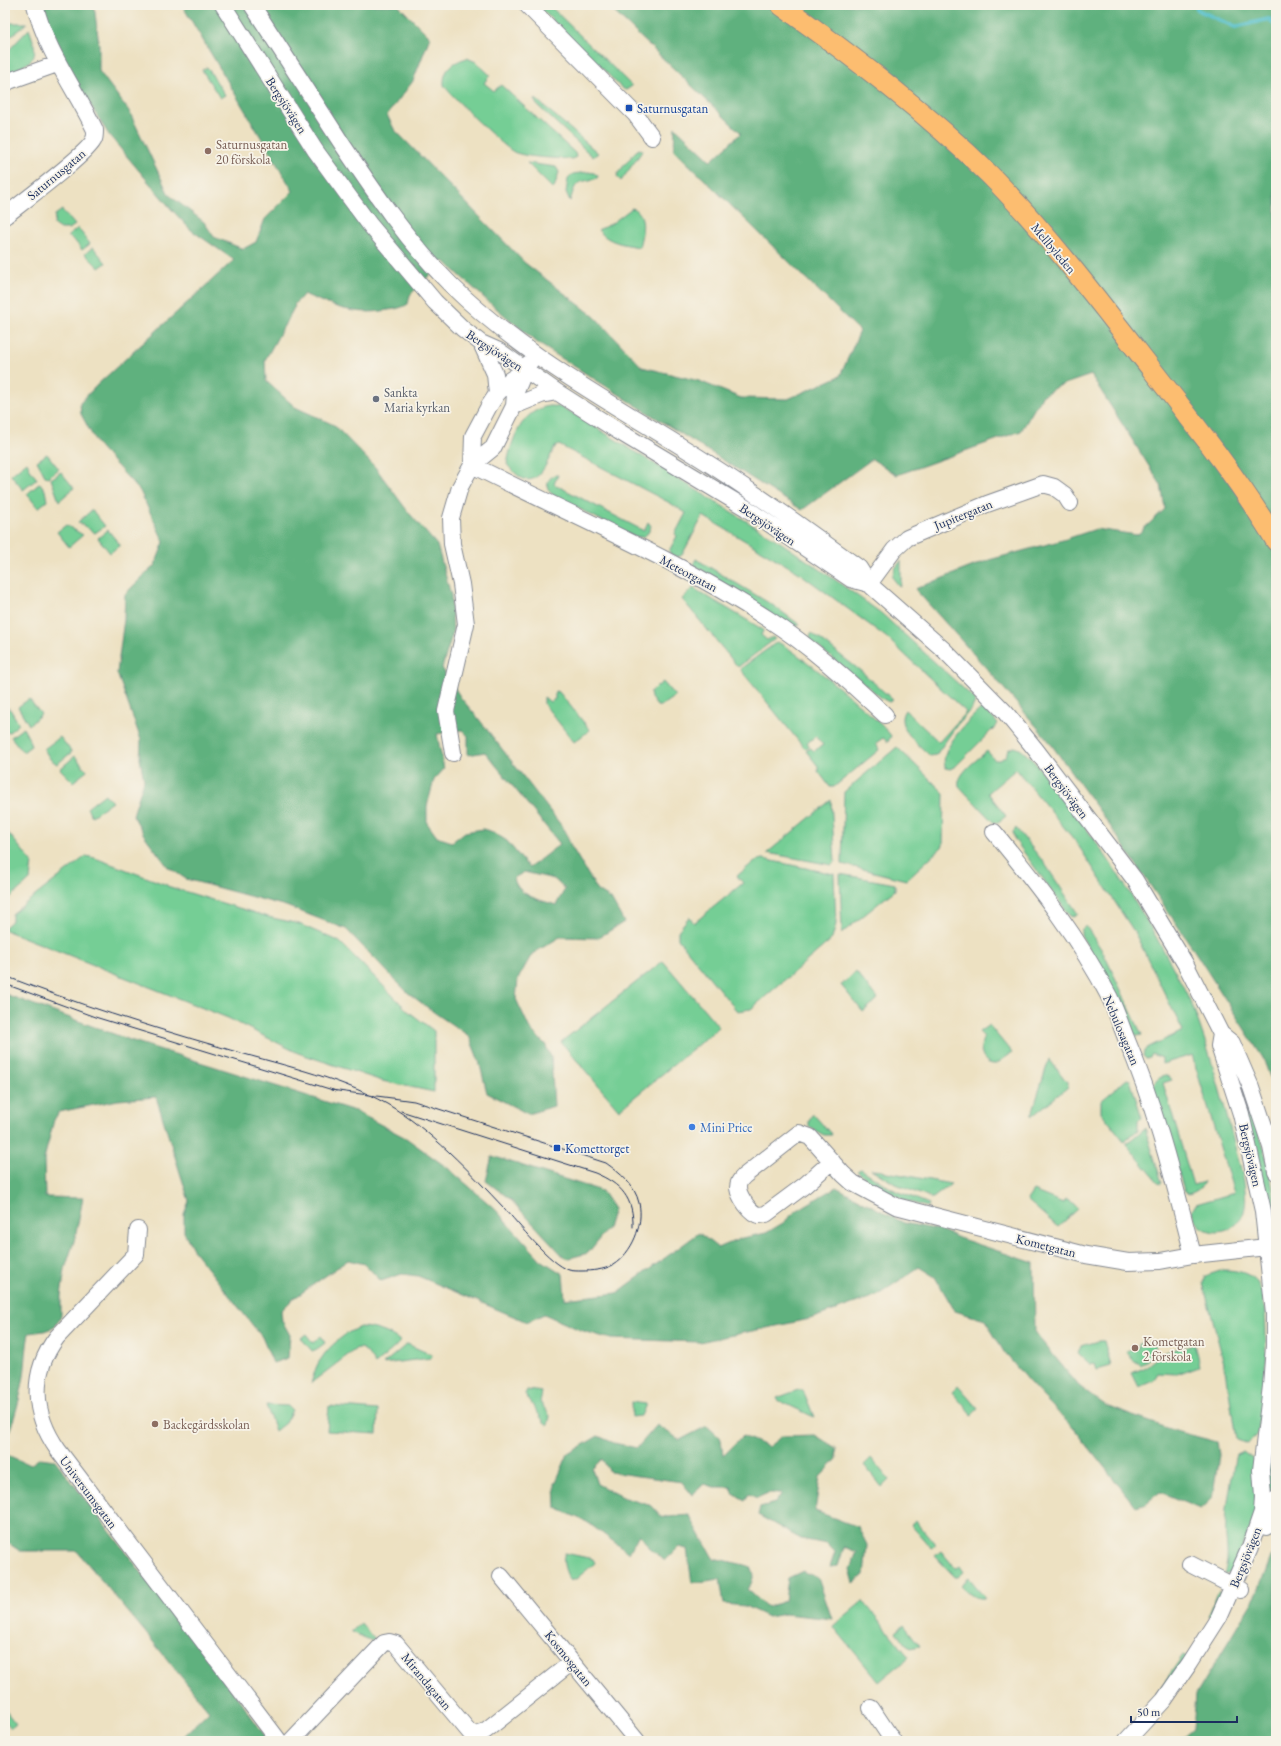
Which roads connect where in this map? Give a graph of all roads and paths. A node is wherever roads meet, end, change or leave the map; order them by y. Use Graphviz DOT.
graph roads {
  1 [pos="35,5"];
  2 [pos="223,5"];
  3 [pos="252,5"];
  4 [pos="527,5"];
  5 [pos="781,5"];
  6 [pos="57,64"];
  7 [pos="7,82"];
  8 [pos="652,137"];
  9 [pos="5,216"];
  10 [pos="481,343"];
  11 [pos="535,354"];
  12 [pos="525,370"];
  13 [pos="557,392"];
  14 [pos="496,394"];
  15 [pos="514,406"];
  16 [pos="472,466"];
  17 [pos="1070,503"];
  18 [pos="1276,542"];
  19 [pos="869,584"];
  20 [pos="884,715"];
  21 [pos="453,753"];
  22 [pos="994,832"];
  23 [pos="1221,1034"];
  24 [pos="832,1161"];
  25 [pos="1276,1172"];
  26 [pos="138,1230"];
  27 [pos="1271,1247"];
  28 [pos="1193,1255"];
  29 [pos="1276,1499"];
  30 [pos="1190,1564"];
  31 [pos="501,1576"];
  32 [pos="1237,1588"];
  33 [pos="572,1662"];
  34 [pos="871,1708"];
  35 [pos="279,1741"];
  36 [pos="291,1741"];
  37 [pos="637,1741"];
  38 [pos="893,1741"];
  39 [pos="1126,1741"];
  40 [pos="1140,1741"];
  1 -- 6 [label="street, Saturnusgatan"];
  2 -- 10 [label="street, Bergsjövägen"];
  3 -- 11 [label="street, Bergsjövägen"];
  4 -- 8 [label="street"];
  5 -- 18 [label="main road, Mellbyleden"];
  6 -- 7 [label="street"];
  6 -- 9 [label="street, Saturnusgatan"];
  10 -- 12 [label="street, Bergsjövägen"];
  10 -- 14 [label="street"];
  11 -- 12 [label="street"];
  11 -- 19 [label="street, Bergsjövägen"];
  12 -- 13 [label="street, Bergsjövägen"];
  12 -- 14 [label="street"];
  12 -- 15 [label="street"];
  13 -- 15 [label="street"];
  13 -- 19 [label="street, Bergsjövägen"];
  14 -- 16 [label="street"];
  15 -- 16 [label="street"];
  16 -- 20 [label="street, Meteorgatan"];
  16 -- 21 [label="street"];
  17 -- 19 [label="street, Jupitergatan"];
  19 -- 23 [label="street, Bergsjövägen"];
  22 -- 28 [label="street, Nebulosagatan"];
  23 -- 25 [label="street, Bergsjövägen"];
  23 -- 27 [label="street, Bergsjövägen"];
  24 -- 24 [label="street"];
  24 -- 28 [label="street, Kometgatan"];
  26 -- 35 [label="street, Universumsgatan"];
  27 -- 28 [label="street, Kometgatan"];
  27 -- 32 [label="street, Bergsjövägen"];
  29 -- 32 [label="street, Bergsjövägen"];
  30 -- 32 [label="street"];
  31 -- 33 [label="street, Kosmosgatan"];
  32 -- 39 [label="street, Bergsjövägen"];
  32 -- 40 [label="street, Bergsjövägen"];
  33 -- 36 [label="street, Mirandagatan"];
  33 -- 37 [label="street, Kosmosgatan"];
  34 -- 38 [label="street"];
}
